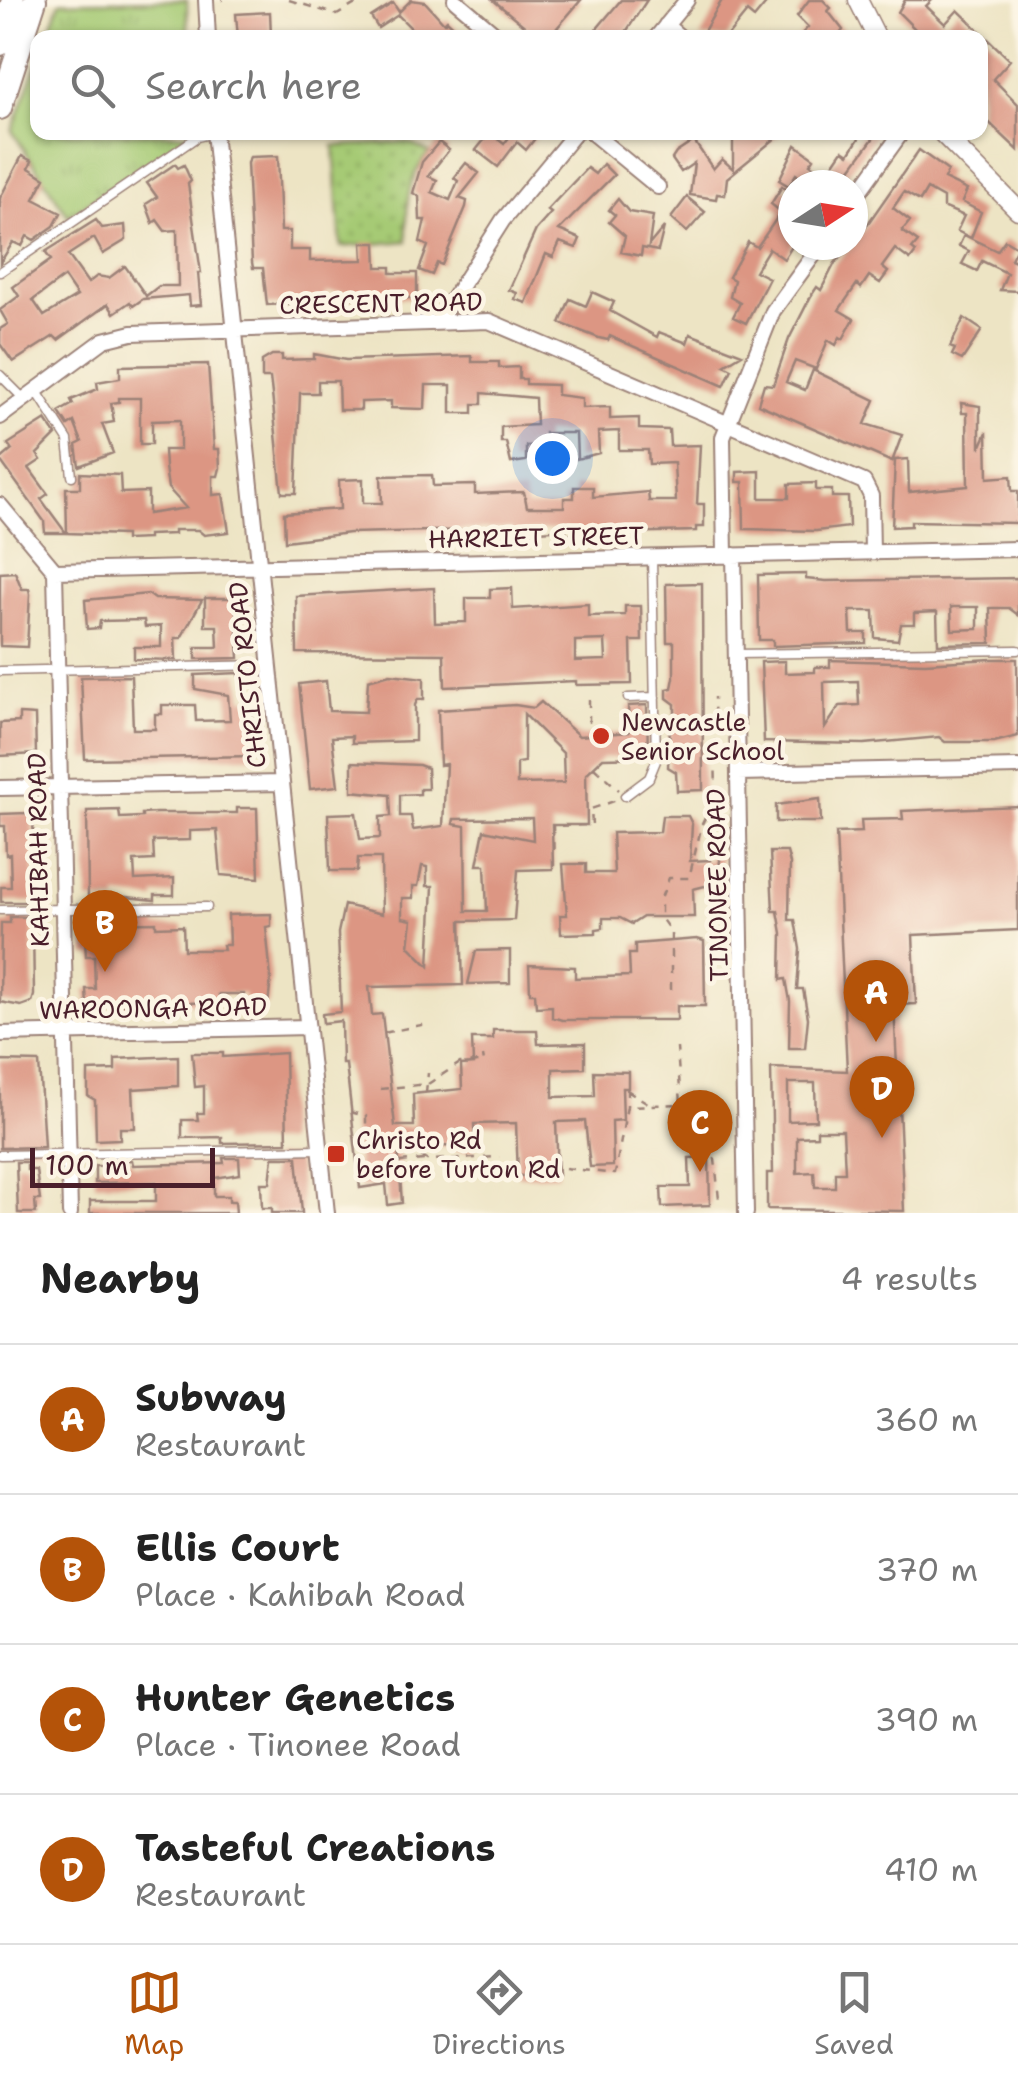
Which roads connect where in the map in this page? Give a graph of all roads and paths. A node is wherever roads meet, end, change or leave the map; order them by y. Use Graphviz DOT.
graph roads {
  1 [pos="13,0"];
  2 [pos="35,0"];
  3 [pos="206,0"];
  4 [pos="290,0"];
  5 [pos="362,0"];
  6 [pos="456,0"];
  7 [pos="687,0"];
  8 [pos="858,0"];
  9 [pos="666,25"];
  10 [pos="208,30"];
  11 [pos="491,30"];
  12 [pos="662,30"];
  13 [pos="672,30"];
  14 [pos="873,30"];
  15 [pos="1,40"];
  16 [pos="0,108"];
  17 [pos="195,140"];
  18 [pos="215,140"];
  19 [pos="569,140"];
  20 [pos="601,140"];
  21 [pos="896,140"];
  22 [pos="949,140"];
  23 [pos="868,179"];
  24 [pos="658,188"];
  25 [pos="1018,210"];
  26 [pos="810,260"];
  27 [pos="0,272"];
  28 [pos="438,322"];
  29 [pos="232,327"];
  30 [pos="0,375"];
  31 [pos="30,395"];
  32 [pos="0,417"];
  33 [pos="728,424"];
  34 [pos="72,476"];
  35 [pos="0,505"];
  36 [pos="1018,548"];
  37 [pos="872,552"];
  38 [pos="729,555"];
  39 [pos="652,557"];
  40 [pos="258,566"];
  41 [pos="55,571"];
  42 [pos="1018,650"];
  43 [pos="735,654"];
  44 [pos="268,665"];
  45 [pos="57,670"];
  46 [pos="0,671"];
  47 [pos="654,697"];
  48 [pos="628,698"];
  49 [pos="714,698"];
  50 [pos="589,699"];
  51 [pos="628,731"];
  52 [pos="594,767"];
  53 [pos="1018,767"];
  54 [pos="738,773"];
  55 [pos="281,783"];
  56 [pos="59,786"];
  57 [pos="0,788"];
  58 [pos="625,796"];
  59 [pos="554,866"];
  60 [pos="207,907"];
  61 [pos="63,909"];
  62 [pos="0,910"];
  63 [pos="671,990"];
  64 [pos="426,1024"];
  65 [pos="308,1027"];
  66 [pos="384,1033"];
  67 [pos="0,1034"];
  68 [pos="65,1034"];
  69 [pos="677,1048"];
  70 [pos="483,1056"];
  71 [pos="428,1072"];
  72 [pos="425,1085"];
  73 [pos="380,1089"];
  74 [pos="426,1093"];
  75 [pos="676,1104"];
  76 [pos="652,1105"];
  77 [pos="628,1106"];
  78 [pos="350,1112"];
  79 [pos="366,1126"];
  80 [pos="408,1147"];
  81 [pos="320,1148"];
  82 [pos="68,1153"];
  83 [pos="0,1155"];
  84 [pos="500,1157"];
  85 [pos="427,1160"];
  86 [pos="400,1162"];
  87 [pos="565,1168"];
  88 [pos="719,1200"];
  89 [pos="70,1213"];
  90 [pos="327,1213"];
  91 [pos="746,1213"];
  1 -- 15 [label="highway"];
  2 -- 16 [label="highway"];
  3 -- 10 [label="street"];
  4 -- 5 [label="path"];
  6 -- 11 [label="street"];
  7 -- 9 [label="street"];
  8 -- 14 [label="street"];
  9 -- 12 [label="street"];
  9 -- 13 [label="street"];
  17 -- 27 [label="lane"];
  18 -- 29 [label="street, CHRISTO ROAD"];
  19 -- 28 [label="street"];
  20 -- 24 [label="street"];
  21 -- 23 [label="street"];
  22 -- 25 [label="street"];
  26 -- 33 [label="street, TINONEE ROAD"];
  28 -- 29 [label="street, CRESCENT ROAD"];
  28 -- 33 [label="street, CRESCENT ROAD"];
  29 -- 31 [label="street, CRESCENT ROAD"];
  29 -- 40 [label="street, CHRISTO ROAD"];
  30 -- 31 [label="lane"];
  31 -- 32 [label="street, CRESCENT ROAD"];
  31 -- 34 [label="lane"];
  33 -- 37 [label="street, CRESCENT ROAD"];
  33 -- 38 [label="street, TINONEE ROAD"];
  35 -- 41 [label="street"];
  36 -- 37 [label="street, HARRIET STREET"];
  37 -- 38 [label="street, HARRIET STREET"];
  38 -- 39 [label="street, HARRIET STREET"];
  38 -- 43 [label="street, TINONEE ROAD"];
  39 -- 40 [label="street, HARRIET STREET"];
  39 -- 47 [label="lane"];
  40 -- 41 [label="street, HARRIET STREET"];
  40 -- 44 [label="street, CHRISTO ROAD"];
  41 -- 45 [label="street, KAHIBAH ROAD"];
  42 -- 43 [label="lane"];
  43 -- 54 [label="street, TINONEE ROAD"];
  44 -- 45 [label="lane"];
  44 -- 55 [label="street, CHRISTO ROAD"];
  45 -- 46 [label="lane"];
  45 -- 56 [label="street, KAHIBAH ROAD"];
  47 -- 48 [label="lane"];
  47 -- 58 [label="lane"];
  49 -- 63 [label="path"];
  50 -- 51 [label="path"];
  52 -- 58 [label="path"];
  53 -- 54 [label="street"];
  54 -- 91 [label="street, TINONEE ROAD"];
  55 -- 56 [label="street"];
  55 -- 65 [label="street, CHRISTO ROAD"];
  56 -- 57 [label="street"];
  56 -- 61 [label="street, KAHIBAH ROAD"];
  58 -- 59 [label="path"];
  60 -- 61 [label="lane"];
  61 -- 62 [label="lane"];
  61 -- 68 [label="street, KAHIBAH ROAD"];
  64 -- 66 [label="path"];
  65 -- 68 [label="street, WAROONGA ROAD"];
  65 -- 81 [label="street, CHRISTO ROAD"];
  67 -- 68 [label="street, WAROONGA ROAD"];
  68 -- 82 [label="street, KAHIBAH ROAD"];
  69 -- 75 [label="path"];
  70 -- 72 [label="path"];
  71 -- 72 [label="path"];
  72 -- 73 [label="path"];
  72 -- 74 [label="path"];
  75 -- 76 [label="path"];
  75 -- 88 [label="path"];
  76 -- 77 [label="path"];
  76 -- 77 [label="path"];
  77 -- 87 [label="path"];
  78 -- 79 [label="path"];
  80 -- 85 [label="path"];
  81 -- 82 [label="lane"];
  81 -- 90 [label="street, CHRISTO ROAD"];
  82 -- 83 [label="lane"];
  82 -- 89 [label="street, KAHIBAH ROAD"];
  84 -- 85 [label="path"];
  85 -- 86 [label="path"];
}
